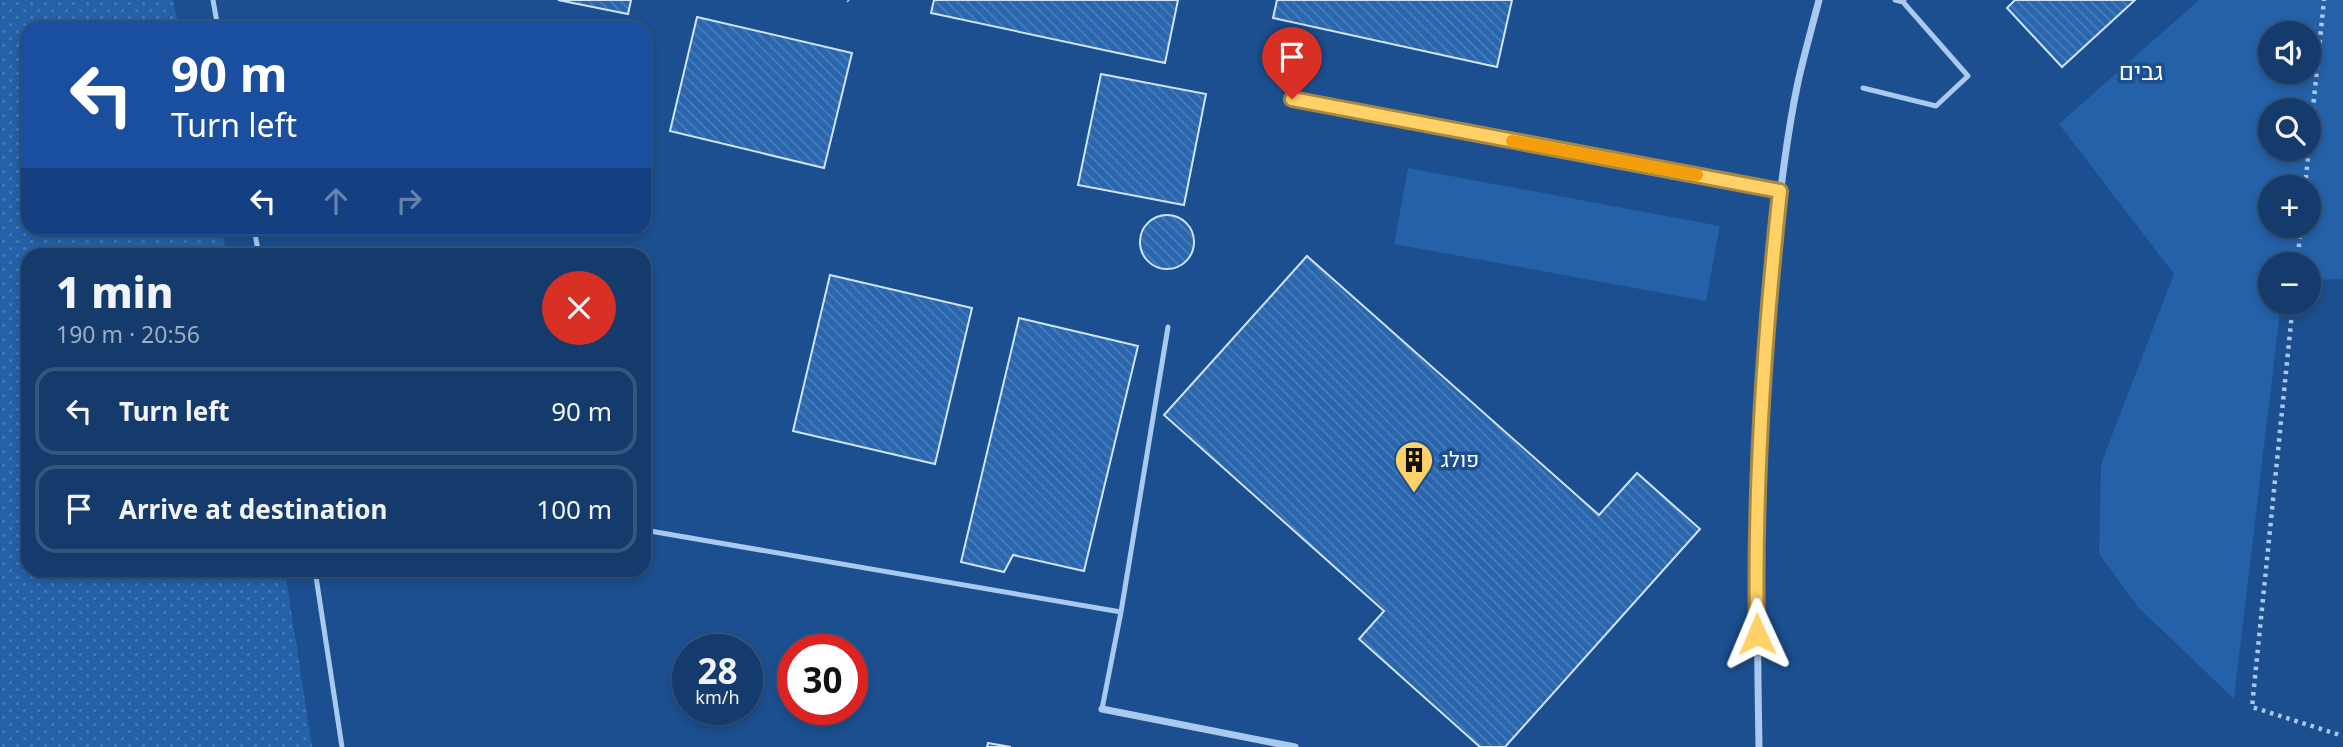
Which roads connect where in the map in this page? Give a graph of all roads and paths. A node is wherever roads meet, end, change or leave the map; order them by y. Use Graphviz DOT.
graph roads {
  1 [pos="214,0"];
  2 [pos="1819,0"];
  3 [pos="1895,0"];
  4 [pos="2324,0"];
  5 [pos="1904,1"];
  6 [pos="217,21"];
  7 [pos="1863,88"];
  8 [pos="1292,99"];
  9 [pos="2306,175"];
  10 [pos="1780,191"];
  11 [pos="2292,315"];
  12 [pos="1168,327"];
  13 [pos="651,531"];
  14 [pos="316,577"];
  15 [pos="1121,612"];
  16 [pos="1102,709"];
  17 [pos="2343,736"];
  18 [pos="342,747"];
  19 [pos="1295,747"];
  20 [pos="1759,747"];
  1 -- 6 [label="lane"];
  2 -- 10 [label="street"];
  3 -- 5 [label="lane"];
  4 -- 9 [label="path"];
  5 -- 7 [label="lane"];
  8 -- 10 [label="street"];
  10 -- 20 [label="street"];
  11 -- 17 [label="path"];
  12 -- 15 [label="lane"];
  13 -- 15 [label="lane"];
  14 -- 18 [label="lane"];
  15 -- 16 [label="lane"];
  16 -- 19 [label="street"];
}
